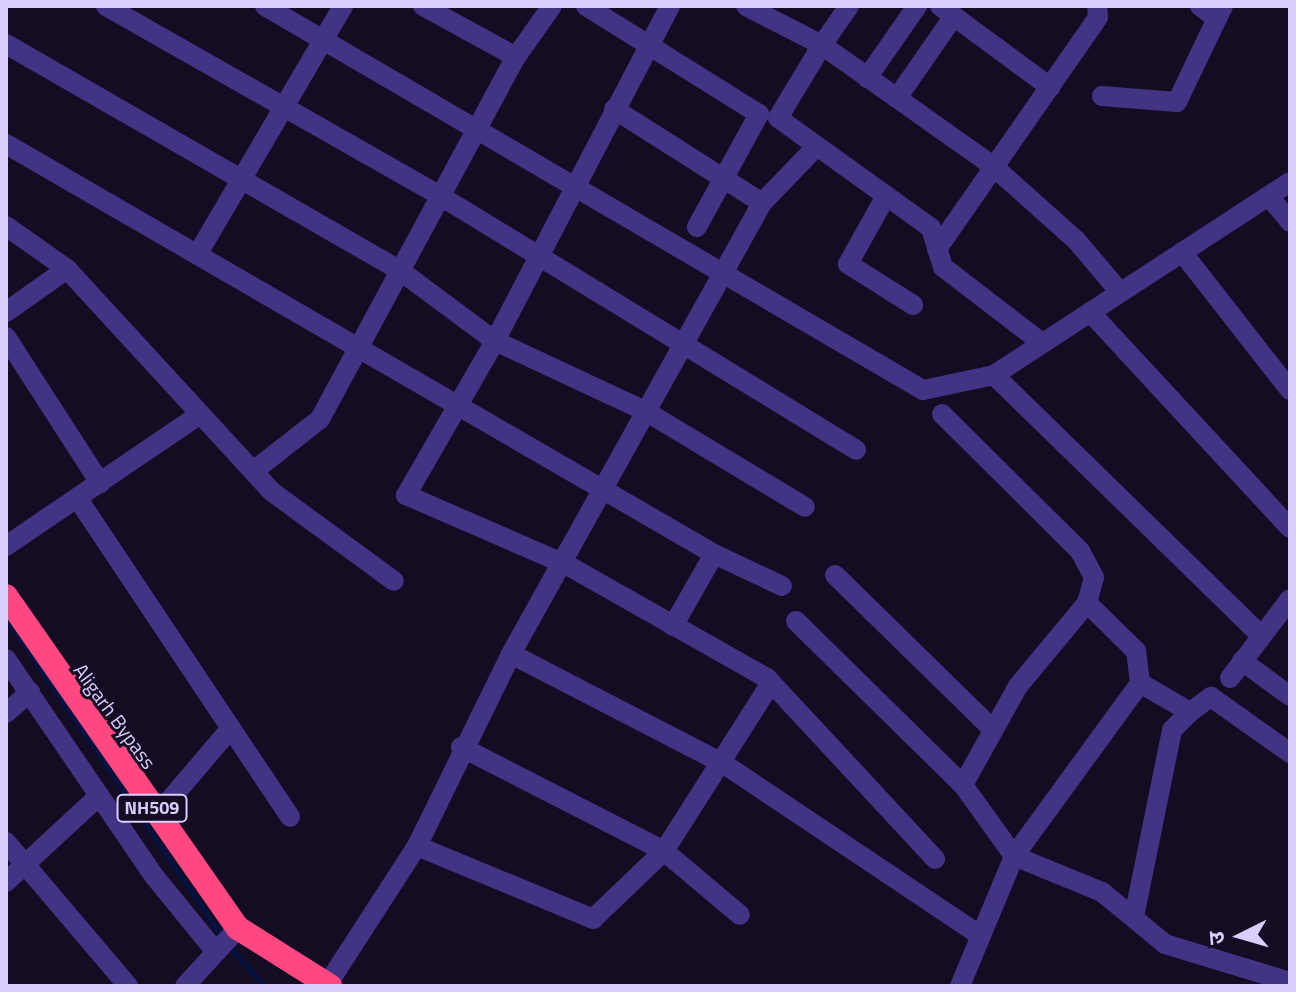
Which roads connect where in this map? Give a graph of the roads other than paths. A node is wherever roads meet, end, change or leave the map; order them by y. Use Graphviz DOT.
graph roads {
  1 [pos="106,6"];
  2 [pos="265,6"];
  3 [pos="343,6"];
  4 [pos="423,6"];
  5 [pos="552,6"];
  6 [pos="586,6"];
  7 [pos="670,6"];
  8 [pos="746,6"];
  9 [pos="849,6"];
  10 [pos="917,6"];
  11 [pos="1097,6"];
  12 [pos="1213,10"];
  13 [pos="947,11"];
  14 [pos="647,41"];
  15 [pos="326,42"];
  16 [pos="6,44"];
  17 [pos="822,45"];
  18 [pos="516,57"];
  19 [pos="867,78"];
  20 [pos="1050,87"];
  21 [pos="1102,96"];
  22 [pos="897,98"];
  23 [pos="280,108"];
  24 [pos="614,109"];
  25 [pos="768,116"];
  26 [pos="478,127"];
  27 [pos="6,144"];
  28 [pos="817,146"];
  29 [pos="994,167"];
  30 [pos="723,176"];
  31 [pos="242,180"];
  32 [pos="1290,182"];
  33 [pos="574,183"];
  34 [pos="886,196"];
  35 [pos="442,197"];
  36 [pos="1271,199"];
  37 [pos="762,203"];
  38 [pos="1290,222"];
  39 [pos="6,226"];
  40 [pos="697,227"];
  41 [pos="940,230"];
  42 [pos="200,250"];
  43 [pos="1182,252"];
  44 [pos="535,253"];
  45 [pos="67,269"];
  46 [pos="402,272"];
  47 [pos="721,277"];
  48 [pos="1120,292"];
  49 [pos="913,305"];
  50 [pos="6,312"];
  51 [pos="1090,312"];
  52 [pos="6,337"];
  53 [pos="495,341"];
  54 [pos="1042,343"];
  55 [pos="679,346"];
  56 [pos="361,347"];
  57 [pos="994,375"];
  58 [pos="1290,390"];
  59 [pos="457,407"];
  60 [pos="647,412"];
  61 [pos="942,414"];
  62 [pos="197,416"];
  63 [pos="856,450"];
  64 [pos="256,469"];
  65 [pos="100,483"];
  66 [pos="606,487"];
  67 [pos="78,499"];
  68 [pos="805,507"];
  69 [pos="1290,528"];
  70 [pos="6,546"];
  71 [pos="714,554"];
  72 [pos="567,565"];
  73 [pos="835,575"];
  74 [pos="394,581"];
  75 [pos="782,586"];
  76 [pos="6,596"];
  77 [pos="1290,599"];
  78 [pos="1087,603"];
  79 [pos="796,621"];
  80 [pos="673,626"];
  81 [pos="1261,636"];
  82 [pos="511,654"];
  83 [pos="6,659"];
  84 [pos="771,683"];
  85 [pos="1140,683"];
  86 [pos="30,692"];
  87 [pos="1290,696"];
  88 [pos="1190,712"];
  89 [pos="6,713"];
  90 [pos="231,728"];
  91 [pos="991,728"];
  92 [pos="461,747"];
  93 [pos="1290,753"];
  94 [pos="724,764"];
  95 [pos="963,785"];
  96 [pos="99,796"];
  97 [pos="157,815"];
  98 [pos="290,817"];
  99 [pos="6,842"];
  100 [pos="417,846"];
  101 [pos="664,851"];
  102 [pos="1014,856"];
  103 [pos="935,859"];
  104 [pos="22,862"];
  105 [pos="6,882"];
  106 [pos="1135,912"];
  107 [pos="740,915"];
  108 [pos="978,934"];
  109 [pos="227,940"];
  110 [pos="1290,982"];
  111 [pos="128,986"];
  112 [pos="185,986"];
  113 [pos="328,986"];
  114 [pos="960,986"];
  1 -- 23 [label="street"];
  2 -- 15 [label="street"];
  3 -- 15 [label="street"];
  4 -- 18 [label="street"];
  5 -- 18 [label="street"];
  6 -- 14 [label="street"];
  7 -- 14 [label="street"];
  8 -- 17 [label="street"];
  9 -- 17 [label="street"];
  10 -- 19 [label="street"];
  11 -- 20 [label="street"];
  12 -- 21 [label="street"];
  13 -- 20 [label="street"];
  13 -- 22 [label="street"];
  14 -- 24 [label="street"];
  14 -- 25 [label="street"];
  15 -- 23 [label="street"];
  15 -- 26 [label="street"];
  16 -- 31 [label="street"];
  17 -- 19 [label="street"];
  17 -- 25 [label="street"];
  18 -- 26 [label="street"];
  19 -- 22 [label="street"];
  20 -- 29 [label="street"];
  22 -- 29 [label="street"];
  23 -- 31 [label="street"];
  23 -- 35 [label="street"];
  24 -- 30 [label="street"];
  24 -- 33 [label="street"];
  25 -- 28 [label="street"];
  25 -- 30 [label="street"];
  26 -- 33 [label="street"];
  26 -- 35 [label="street"];
  27 -- 42 [label="street"];
  28 -- 34 [label="street"];
  28 -- 37 [label="street"];
  29 -- 41 [label="street"];
  29 -- 48 [label="street"];
  30 -- 37 [label="street"];
  30 -- 40 [label="street"];
  31 -- 42 [label="street"];
  31 -- 46 [label="street"];
  32 -- 36 [label="street"];
  33 -- 44 [label="street"];
  33 -- 47 [label="street"];
  34 -- 41 [label="street"];
  34 -- 49 [label="street"];
  35 -- 44 [label="street"];
  35 -- 46 [label="street"];
  36 -- 38 [label="street"];
  36 -- 43 [label="street"];
  37 -- 47 [label="street"];
  39 -- 45 [label="street"];
  41 -- 54 [label="street"];
  42 -- 56 [label="street"];
  43 -- 48 [label="street"];
  43 -- 58 [label="street"];
  44 -- 53 [label="street"];
  44 -- 55 [label="street"];
  45 -- 50 [label="street"];
  45 -- 62 [label="street"];
  46 -- 53 [label="street"];
  46 -- 56 [label="street"];
  47 -- 55 [label="street"];
  47 -- 57 [label="street"];
  48 -- 51 [label="street"];
  51 -- 54 [label="street"];
  51 -- 69 [label="street"];
  52 -- 65 [label="street"];
  53 -- 59 [label="street"];
  53 -- 60 [label="street"];
  54 -- 57 [label="street"];
  55 -- 60 [label="street"];
  55 -- 63 [label="street"];
  56 -- 59 [label="street"];
  56 -- 64 [label="street"];
  57 -- 81 [label="street"];
  59 -- 66 [label="street"];
  59 -- 72 [label="street"];
  60 -- 66 [label="street"];
  60 -- 68 [label="street"];
  61 -- 78 [label="street"];
  62 -- 64 [label="street"];
  62 -- 65 [label="street"];
  64 -- 74 [label="street"];
  65 -- 67 [label="street"];
  66 -- 71 [label="street"];
  66 -- 72 [label="street"];
  67 -- 70 [label="street"];
  67 -- 90 [label="street"];
  71 -- 75 [label="street"];
  71 -- 80 [label="street"];
  72 -- 80 [label="street"];
  72 -- 82 [label="street"];
  73 -- 91 [label="street"];
  76 -- 97 [label="highway, Aligarh Bypass / NH509"];
  77 -- 81 [label="street"];
  78 -- 85 [label="street"];
  78 -- 91 [label="street"];
  79 -- 95 [label="street"];
  80 -- 84 [label="street"];
  81 -- 87 [label="street"];
  82 -- 92 [label="street"];
  82 -- 94 [label="street"];
  83 -- 86 [label="street"];
  84 -- 94 [label="street"];
  84 -- 103 [label="street"];
  85 -- 88 [label="street"];
  85 -- 102 [label="street"];
  86 -- 89 [label="street"];
  86 -- 96 [label="street"];
  88 -- 93 [label="street"];
  88 -- 106 [label="street"];
  90 -- 97 [label="street"];
  90 -- 98 [label="street"];
  91 -- 95 [label="street"];
  92 -- 100 [label="street"];
  92 -- 101 [label="street"];
  94 -- 101 [label="street"];
  94 -- 108 [label="street"];
  95 -- 102 [label="street"];
  96 -- 104 [label="street"];
  96 -- 109 [label="street"];
  97 -- 109 [label="highway, Aligarh Bypass / NH509"];
  99 -- 104 [label="street"];
  100 -- 101 [label="street"];
  100 -- 113 [label="street"];
  101 -- 107 [label="street"];
  102 -- 106 [label="street"];
  102 -- 108 [label="street"];
  104 -- 105 [label="street"];
  104 -- 111 [label="street"];
  106 -- 110 [label="street"];
  108 -- 114 [label="street"];
  109 -- 112 [label="street"];
  109 -- 113 [label="highway, Aligarh Bypass / NH509"];
}
